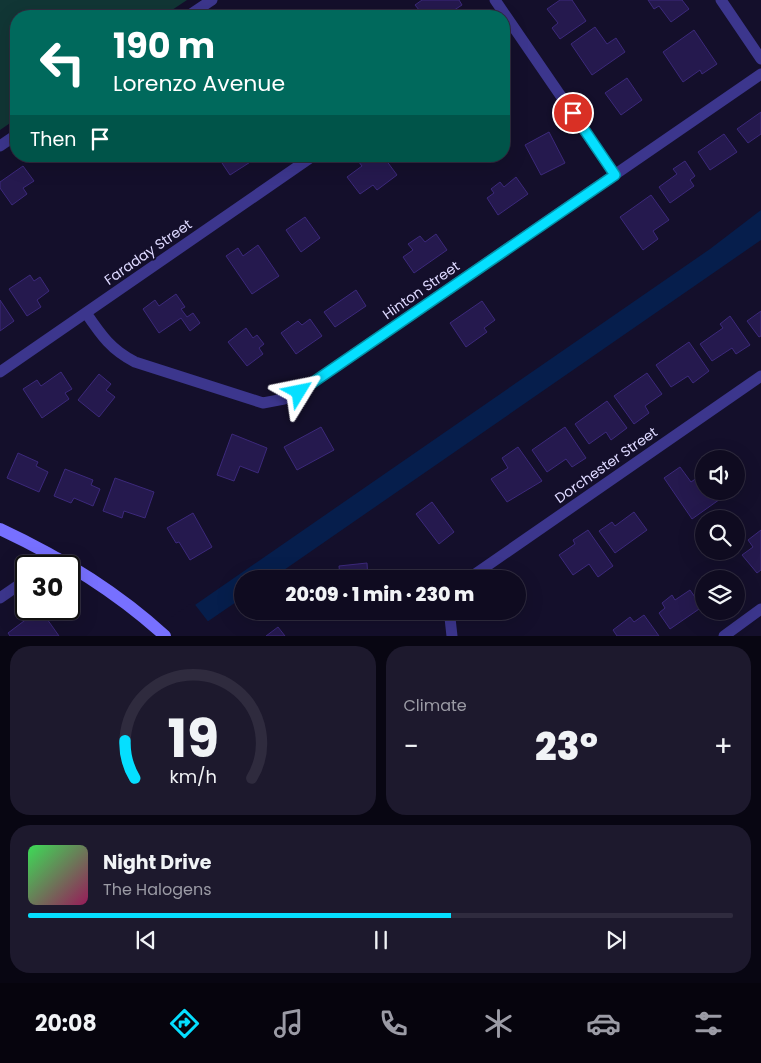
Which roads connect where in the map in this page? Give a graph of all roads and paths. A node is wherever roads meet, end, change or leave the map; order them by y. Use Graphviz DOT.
graph roads {
  1 [pos="212,0"];
  2 [pos="721,0"];
  3 [pos="197,10"];
  4 [pos="510,29"];
  5 [pos="761,59"];
  6 [pos="761,74"];
  7 [pos="304,162"];
  8 [pos="615,175"];
  9 [pos="86,313"];
  10 [pos="0,372"];
  11 [pos="761,376"];
  12 [pos="0,529"];
  13 [pos="52,555"];
  14 [pos="481,570"];
  15 [pos="80,572"];
  16 [pos="15,588"];
  17 [pos="0,598"];
  18 [pos="761,609"];
  19 [pos="450,620"];
  20 [pos="165,636"];
  21 [pos="452,636"];
  22 [pos="724,636"];
  1 -- 3 [label="street"];
  2 -- 5 [label="street"];
  4 -- 8 [label="street"];
  6 -- 8 [label="street, Hinton Street"];
  7 -- 9 [label="street, Faraday Street"];
  8 -- 9 [label="street, Hinton Street"];
  9 -- 10 [label="street, Faraday Street"];
  11 -- 14 [label="street, Dorchester Street"];
  12 -- 13 [label="street"];
  15 -- 20 [label="street"];
  16 -- 17 [label="street"];
  18 -- 22 [label="street"];
  19 -- 21 [label="street"];
}
